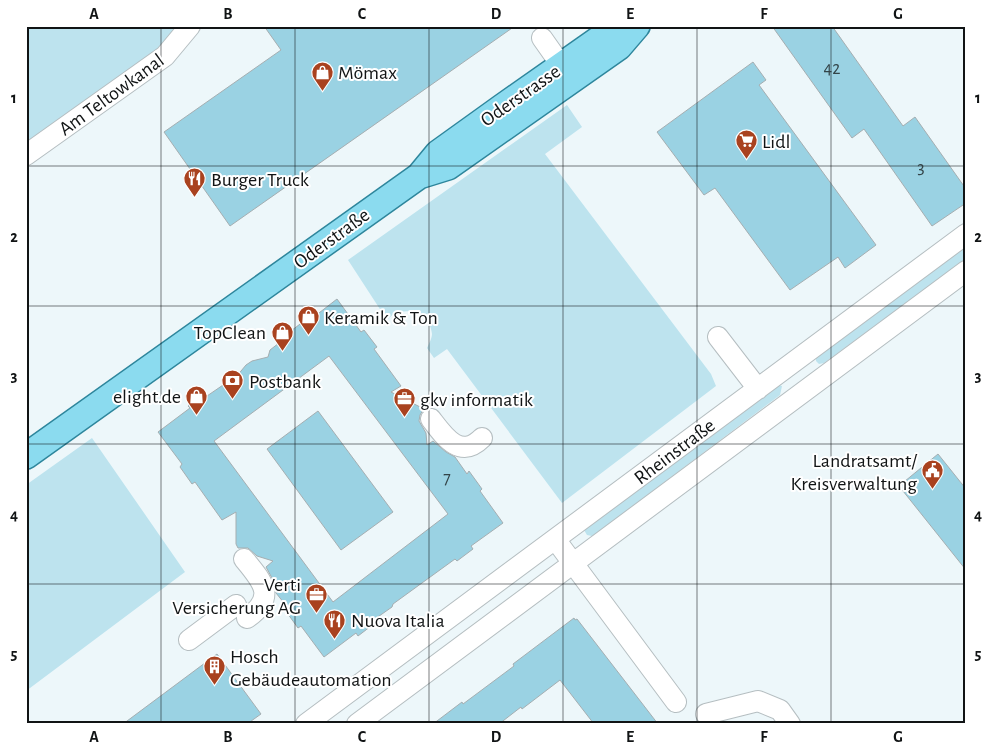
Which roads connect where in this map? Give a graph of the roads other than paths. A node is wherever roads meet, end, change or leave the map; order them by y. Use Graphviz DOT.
graph roads {
  1 [pos="190,26"];
  2 [pos="629,26"];
  3 [pos="637,26"];
  4 [pos="542,38"];
  5 [pos="571,79"];
  6 [pos="26,155"];
  7 [pos="966,234"];
  8 [pos="966,271"];
  9 [pos="718,337"];
  10 [pos="793,362"];
  11 [pos="811,386"];
  12 [pos="758,389"];
  13 [pos="431,419"];
  14 [pos="482,438"];
  15 [pos="26,456"];
  16 [pos="555,539"];
  17 [pos="244,559"];
  18 [pos="573,563"];
  19 [pos="189,640"];
  20 [pos="676,702"];
  21 [pos="706,714"];
  22 [pos="316,721"];
  23 [pos="357,724"];
  24 [pos="790,724"];
  1 -- 6 [label="street, Am Teltowkanal"];
  2 -- 5 [label="main road, Oderstrasse"];
  3 -- 5 [label="main road, Oderstraße"];
  4 -- 5 [label="street"];
  5 -- 15 [label="main road, Oderstraße"];
  7 -- 10 [label="street, Rheinstraße"];
  8 -- 11 [label="street, Rheinstraße"];
  9 -- 12 [label="street"];
  10 -- 11 [label="street"];
  10 -- 12 [label="street, Rheinstraße"];
  11 -- 18 [label="street, Rheinstraße"];
  12 -- 16 [label="street, Rheinstraße"];
  13 -- 14 [label="street"];
  16 -- 18 [label="street"];
  16 -- 22 [label="street, Rheinstraße"];
  17 -- 19 [label="street"];
  18 -- 20 [label="street"];
  18 -- 23 [label="street, Rheinstraße"];
  21 -- 24 [label="street"];
}
